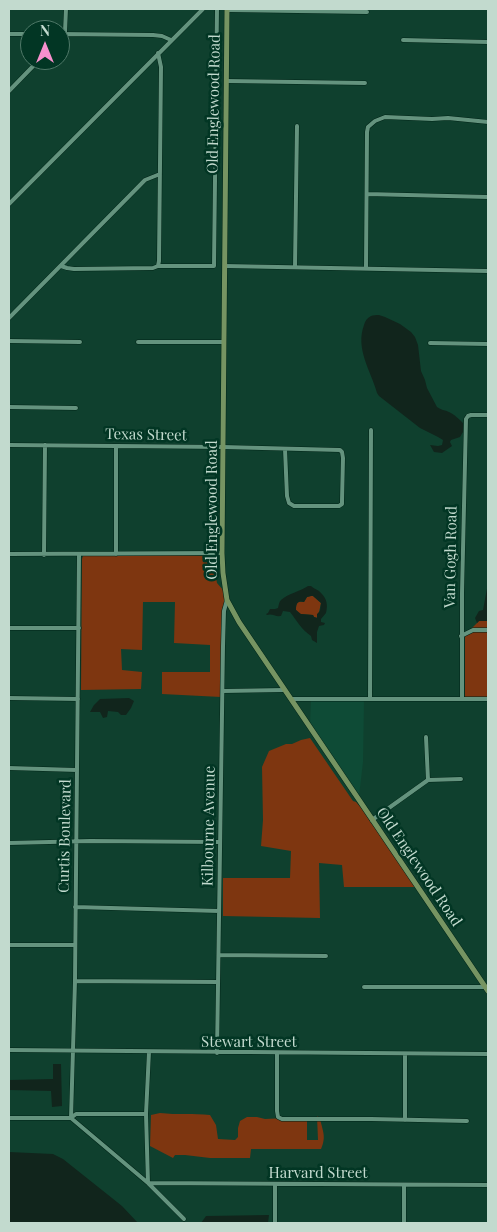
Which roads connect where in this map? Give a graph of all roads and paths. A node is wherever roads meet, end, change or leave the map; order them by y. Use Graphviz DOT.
graph roads {
  1 [pos="202,9"];
  2 [pos="216,9"];
  3 [pos="227,9"];
  4 [pos="366,12"];
  5 [pos="70,34"];
  6 [pos="171,40"];
  7 [pos="403,40"];
  8 [pos="488,42"];
  9 [pos="158,53"];
  10 [pos="29,70"];
  11 [pos="227,81"];
  12 [pos="365,83"];
  13 [pos="9,91"];
  14 [pos="488,122"];
  15 [pos="298,126"];
  16 [pos="160,174"];
  17 [pos="367,194"];
  18 [pos="488,197"];
  19 [pos="9,204"];
  20 [pos="61,266"];
  21 [pos="158,266"];
  22 [pos="225,266"];
  23 [pos="295,267"];
  24 [pos="366,268"];
  25 [pos="488,271"];
  26 [pos="9,318"];
  27 [pos="9,341"];
  28 [pos="80,342"];
  29 [pos="138,342"];
  30 [pos="224,342"];
  31 [pos="430,343"];
  32 [pos="488,344"];
  33 [pos="9,407"];
  34 [pos="76,408"];
  35 [pos="488,415"];
  36 [pos="371,430"];
  37 [pos="9,445"];
  38 [pos="45,445"];
  39 [pos="116,446"];
  40 [pos="224,448"];
  41 [pos="285,449"];
  42 [pos="9,554"];
  43 [pos="116,554"];
  44 [pos="222,554"];
  45 [pos="44,555"];
  46 [pos="79,555"];
  47 [pos="227,600"];
  48 [pos="9,628"];
  49 [pos="79,628"];
  50 [pos="488,630"];
  51 [pos="462,636"];
  52 [pos="284,690"];
  53 [pos="223,691"];
  54 [pos="9,698"];
  55 [pos="78,699"];
  56 [pos="290,699"];
  57 [pos="370,699"];
  58 [pos="488,699"];
  59 [pos="462,700"];
  60 [pos="426,737"];
  61 [pos="9,768"];
  62 [pos="77,770"];
  63 [pos="461,779"];
  64 [pos="428,780"];
  65 [pos="372,820"];
  66 [pos="76,842"];
  67 [pos="220,842"];
  68 [pos="9,843"];
  69 [pos="76,908"];
  70 [pos="219,910"];
  71 [pos="9,945"];
  72 [pos="75,945"];
  73 [pos="219,955"];
  74 [pos="326,956"];
  75 [pos="75,981"];
  76 [pos="218,982"];
  77 [pos="364,987"];
  78 [pos="487,989"];
  79 [pos="9,1050"];
  80 [pos="73,1050"];
  81 [pos="149,1052"];
  82 [pos="217,1053"];
  83 [pos="277,1053"];
  84 [pos="405,1054"];
  85 [pos="488,1054"];
  86 [pos="146,1114"];
  87 [pos="9,1118"];
  88 [pos="71,1118"];
  89 [pos="405,1120"];
  90 [pos="468,1121"];
  91 [pos="148,1183"];
  92 [pos="275,1184"];
  93 [pos="404,1185"];
  94 [pos="488,1185"];
  95 [pos="184,1219"];
  96 [pos="275,1223"];
  97 [pos="404,1223"];
  1 -- 6 [label="street"];
  2 -- 21 [label="street"];
  3 -- 4 [label="street"];
  3 -- 11 [label="street, Old Englewood Road"];
  5 -- 6 [label="street"];
  6 -- 9 [label="street"];
  7 -- 8 [label="street"];
  9 -- 16 [label="street"];
  9 -- 19 [label="street"];
  10 -- 13 [label="street"];
  11 -- 12 [label="street"];
  11 -- 22 [label="street, Old Englewood Road"];
  14 -- 17 [label="street"];
  15 -- 23 [label="street"];
  16 -- 20 [label="street"];
  16 -- 21 [label="street"];
  17 -- 18 [label="street"];
  17 -- 24 [label="street"];
  20 -- 21 [label="street"];
  20 -- 26 [label="street"];
  22 -- 23 [label="street"];
  22 -- 30 [label="street, Old Englewood Road"];
  23 -- 24 [label="street"];
  24 -- 25 [label="street"];
  27 -- 28 [label="street"];
  29 -- 30 [label="street"];
  30 -- 40 [label="street, Old Englewood Road"];
  31 -- 32 [label="street"];
  33 -- 34 [label="street"];
  35 -- 51 [label="street, Van Gogh Road"];
  36 -- 57 [label="street"];
  37 -- 38 [label="street, Texas Street"];
  38 -- 39 [label="street, Texas Street"];
  38 -- 45 [label="street"];
  39 -- 40 [label="street, Texas Street"];
  39 -- 43 [label="street"];
  40 -- 41 [label="street, Texas Street"];
  40 -- 44 [label="street, Old Englewood Road"];
  41 -- 41 [label="street, Texas Street"];
  42 -- 45 [label="street"];
  43 -- 44 [label="street"];
  43 -- 46 [label="street"];
  44 -- 47 [label="street, Old Englewood Road"];
  45 -- 46 [label="street"];
  46 -- 49 [label="street, Curtis Boulevard"];
  47 -- 52 [label="street, Old Englewood Road"];
  47 -- 53 [label="street, Kilbourne Avenue"];
  48 -- 49 [label="street"];
  49 -- 55 [label="street, Curtis Boulevard"];
  50 -- 51 [label="street"];
  51 -- 59 [label="street, Van Gogh Road"];
  52 -- 53 [label="street"];
  52 -- 56 [label="street, Old Englewood Road"];
  53 -- 67 [label="street, Kilbourne Avenue"];
  54 -- 55 [label="street"];
  55 -- 62 [label="street, Curtis Boulevard"];
  56 -- 57 [label="street"];
  56 -- 65 [label="street, Old Englewood Road"];
  57 -- 59 [label="street"];
  58 -- 59 [label="street"];
  60 -- 64 [label="street"];
  61 -- 62 [label="street"];
  62 -- 66 [label="street, Curtis Boulevard"];
  63 -- 64 [label="street"];
  64 -- 65 [label="street"];
  65 -- 78 [label="street, Old Englewood Road"];
  66 -- 67 [label="street"];
  66 -- 68 [label="street"];
  66 -- 69 [label="street, Curtis Boulevard"];
  67 -- 70 [label="street, Kilbourne Avenue"];
  69 -- 70 [label="street"];
  69 -- 72 [label="street, Curtis Boulevard"];
  70 -- 73 [label="street, Kilbourne Avenue"];
  71 -- 72 [label="street"];
  72 -- 75 [label="street, Curtis Boulevard"];
  73 -- 74 [label="street"];
  73 -- 76 [label="street, Kilbourne Avenue"];
  75 -- 76 [label="street"];
  75 -- 80 [label="street, Curtis Boulevard"];
  76 -- 82 [label="street, Kilbourne Avenue"];
  77 -- 78 [label="street"];
  79 -- 80 [label="street, Stewart Street"];
  80 -- 81 [label="street, Stewart Street"];
  80 -- 88 [label="street, Curtis Boulevard"];
  81 -- 82 [label="street, Stewart Street"];
  81 -- 86 [label="street"];
  82 -- 83 [label="street, Stewart Street"];
  83 -- 84 [label="street, Stewart Street"];
  83 -- 89 [label="street"];
  84 -- 85 [label="street, Stewart Street"];
  84 -- 89 [label="street"];
  86 -- 88 [label="street"];
  86 -- 91 [label="street"];
  87 -- 88 [label="street"];
  88 -- 91 [label="street"];
  89 -- 90 [label="street"];
  91 -- 92 [label="street, Harvard Street"];
  91 -- 95 [label="street"];
  92 -- 93 [label="street, Harvard Street"];
  92 -- 96 [label="street"];
  93 -- 94 [label="street, Harvard Street"];
  93 -- 97 [label="street"];
}
